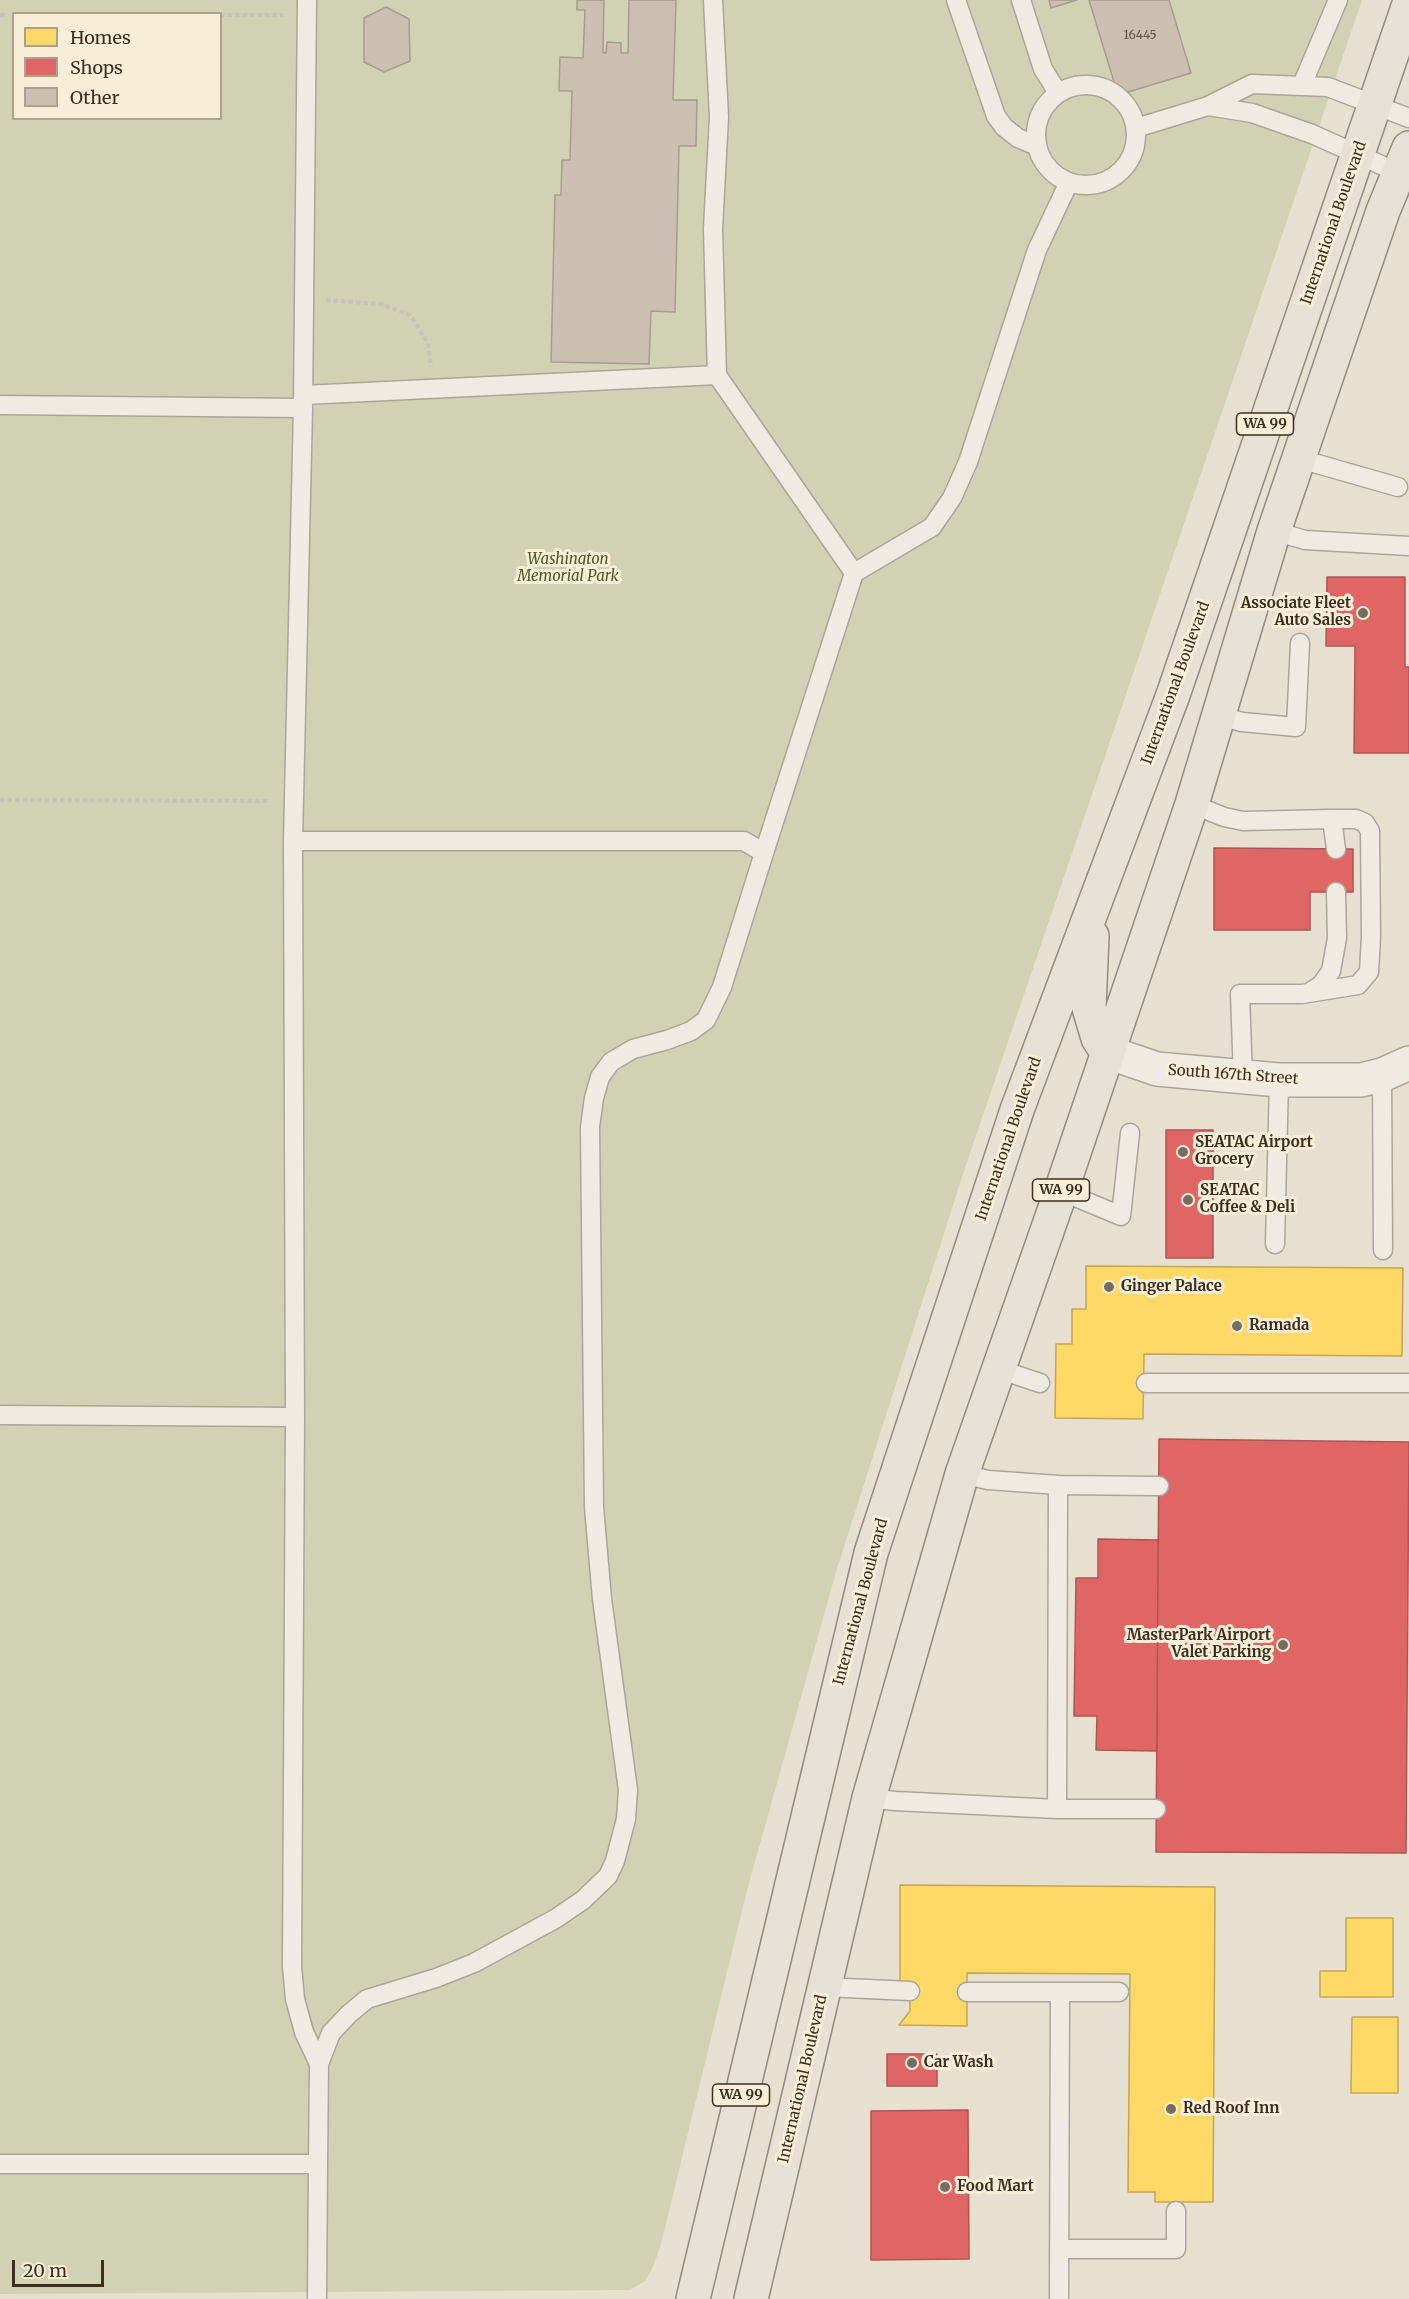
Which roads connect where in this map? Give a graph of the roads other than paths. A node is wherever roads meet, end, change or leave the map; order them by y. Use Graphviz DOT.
graph roads {
  1 [pos="713,0"];
  2 [pos="956,0"];
  3 [pos="1021,0"];
  4 [pos="1338,0"];
  5 [pos="1409,4"];
  6 [pos="307,8"];
  7 [pos="1302,85"];
  8 [pos="1058,93"];
  9 [pos="1208,106"];
  10 [pos="1374,106"];
  11 [pos="1409,118"];
  12 [pos="1136,128"];
  13 [pos="1037,146"];
  14 [pos="1357,154"];
  15 [pos="1404,160"];
  16 [pos="1069,182"];
  17 [pos="717,375"];
  18 [pos="304,401"];
  19 [pos="0,405"];
  20 [pos="1300,459"];
  21 [pos="1398,487"];
  22 [pos="1274,531"];
  23 [pos="1409,546"];
  24 [pos="854,573"];
  25 [pos="1300,643"];
  26 [pos="1220,716"];
  27 [pos="1192,804"];
  28 [pos="1332,819"];
  29 [pos="293,841"];
  30 [pos="1336,849"];
  31 [pos="764,853"];
  32 [pos="1336,892"];
  33 [pos="1094,907"];
  34 [pos="1302,994"];
  35 [pos="1107,1052"];
  36 [pos="1384,1073"];
  37 [pos="1243,1078"];
  38 [pos="1278,1080"];
  39 [pos="1130,1132"];
  40 [pos="1061,1191"];
  41 [pos="1275,1244"];
  42 [pos="1383,1250"];
  43 [pos="998,1369"];
  44 [pos="1040,1383"];
  45 [pos="1146,1383"];
  46 [pos="1409,1383"];
  47 [pos="0,1415"];
  48 [pos="295,1417"];
  49 [pos="962,1474"];
  50 [pos="1058,1485"];
  51 [pos="1158,1486"];
  52 [pos="869,1798"];
  53 [pos="1057,1809"];
  54 [pos="1156,1809"];
  55 [pos="825,1987"];
  56 [pos="910,1991"];
  57 [pos="967,1992"];
  58 [pos="1060,1992"];
  59 [pos="1119,1992"];
  60 [pos="319,2064"];
  61 [pos="0,2164"];
  62 [pos="318,2164"];
  63 [pos="1176,2211"];
  64 [pos="1059,2249"];
  65 [pos="317,2299"];
  66 [pos="693,2299"];
  67 [pos="751,2299"];
  68 [pos="1059,2299"];
  1 -- 17 [label="lane"];
  2 -- 13 [label="lane"];
  3 -- 8 [label="lane"];
  4 -- 7 [label="lane"];
  5 -- 10 [label="main road, International Boulevard / WA 99"];
  6 -- 18 [label="lane"];
  7 -- 9 [label="lane"];
  7 -- 10 [label="lane"];
  8 -- 12 [label="lane"];
  8 -- 13 [label="lane"];
  9 -- 12 [label="lane"];
  9 -- 14 [label="lane"];
  10 -- 11 [label="lane"];
  10 -- 14 [label="main road, International Boulevard / WA 99"];
  12 -- 16 [label="lane"];
  13 -- 16 [label="lane"];
  14 -- 15 [label="lane"];
  14 -- 33 [label="main road, International Boulevard / WA 99"];
  15 -- 20 [label="main road, International Boulevard / WA 99"];
  16 -- 24 [label="lane"];
  17 -- 18 [label="lane"];
  17 -- 24 [label="lane"];
  18 -- 19 [label="lane"];
  18 -- 29 [label="lane"];
  20 -- 21 [label="lane"];
  20 -- 22 [label="main road, International Boulevard / WA 99"];
  22 -- 23 [label="lane"];
  22 -- 26 [label="main road, International Boulevard / WA 99"];
  24 -- 31 [label="lane"];
  25 -- 26 [label="lane"];
  26 -- 27 [label="main road, International Boulevard / WA 99"];
  27 -- 28 [label="lane"];
  27 -- 35 [label="main road, International Boulevard / WA 99"];
  28 -- 30 [label="lane"];
  28 -- 34 [label="lane"];
  29 -- 31 [label="lane"];
  29 -- 48 [label="lane"];
  31 -- 60 [label="lane"];
  32 -- 34 [label="lane"];
  33 -- 35 [label="main road"];
  33 -- 66 [label="main road, International Boulevard / WA 99"];
  34 -- 37 [label="lane"];
  35 -- 37 [label="street, South 167th Street"];
  35 -- 40 [label="main road, International Boulevard / WA 99"];
  36 -- 38 [label="street, South 167th Street"];
  36 -- 42 [label="lane"];
  37 -- 38 [label="street, South 167th Street"];
  38 -- 41 [label="lane"];
  39 -- 40 [label="lane"];
  40 -- 43 [label="main road, International Boulevard / WA 99"];
  43 -- 44 [label="lane"];
  43 -- 49 [label="main road, International Boulevard / WA 99"];
  45 -- 46 [label="lane"];
  47 -- 48 [label="lane"];
  48 -- 60 [label="lane"];
  49 -- 50 [label="lane"];
  49 -- 52 [label="main road, International Boulevard / WA 99"];
  50 -- 51 [label="lane"];
  50 -- 53 [label="lane"];
  52 -- 53 [label="lane"];
  52 -- 55 [label="main road, International Boulevard / WA 99"];
  53 -- 54 [label="lane"];
  55 -- 56 [label="lane"];
  55 -- 67 [label="main road, International Boulevard / WA 99"];
  57 -- 58 [label="lane"];
  58 -- 59 [label="lane"];
  58 -- 64 [label="lane"];
  60 -- 62 [label="lane"];
  61 -- 62 [label="lane"];
  62 -- 65 [label="lane"];
  63 -- 64 [label="lane"];
  64 -- 68 [label="lane"];
}
